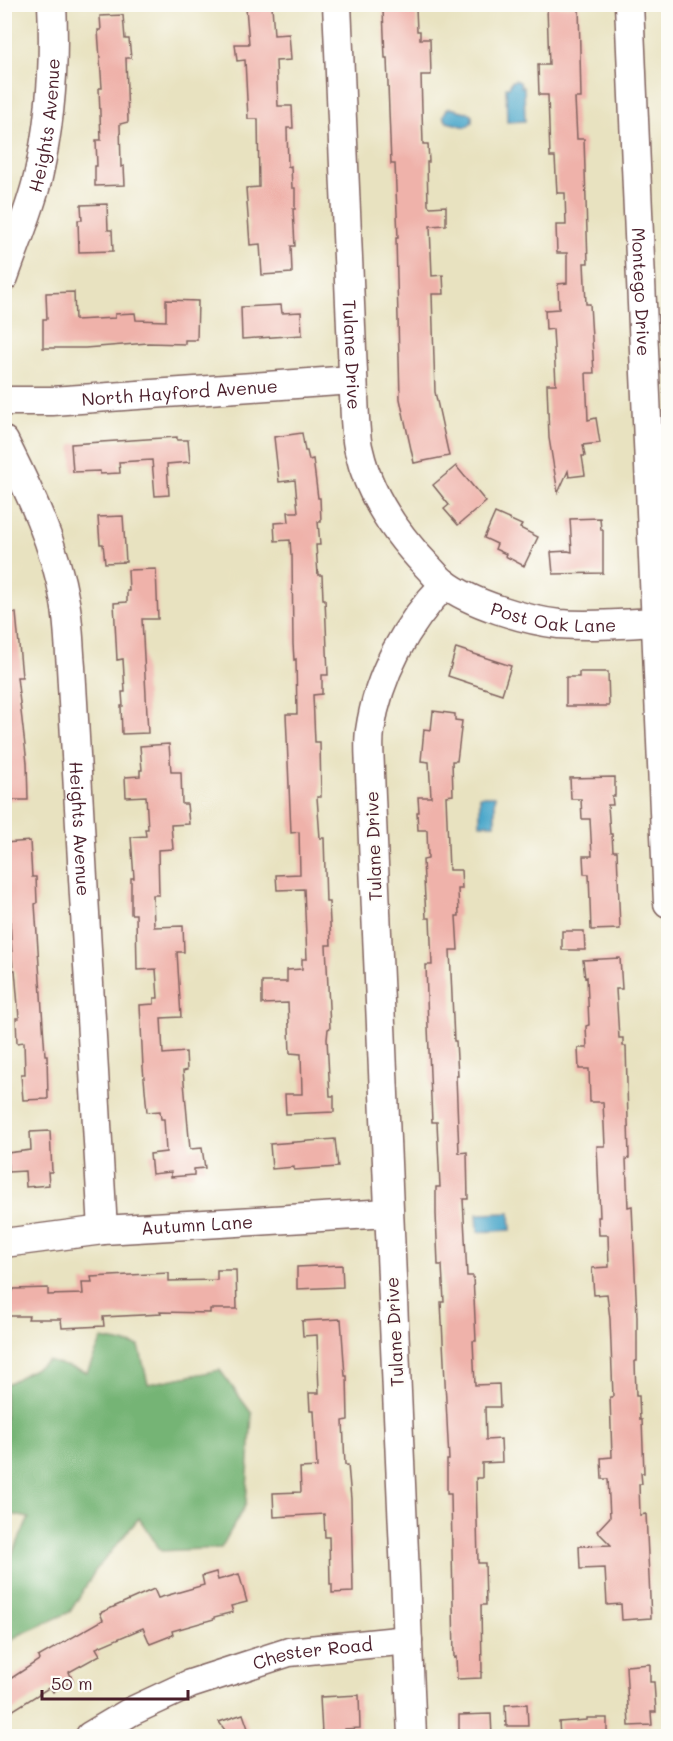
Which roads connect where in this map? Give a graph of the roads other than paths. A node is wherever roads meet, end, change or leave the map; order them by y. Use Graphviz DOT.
graph roads {
  1 [pos="52,4"];
  2 [pos="337,4"];
  3 [pos="629,4"];
  4 [pos="4,278"];
  5 [pos="656,329"];
  6 [pos="353,380"];
  7 [pos="4,401"];
  8 [pos="4,441"];
  9 [pos="445,584"];
  10 [pos="662,621"];
  11 [pos="669,903"];
  12 [pos="388,1212"];
  13 [pos="103,1230"];
  14 [pos="4,1243"];
  15 [pos="408,1640"];
  16 [pos="90,1737"];
  17 [pos="412,1737"];
  1 -- 4 [label="street, Heights Avenue"];
  2 -- 6 [label="street, Tulane Drive"];
  3 -- 5 [label="street, Montego Drive"];
  5 -- 10 [label="street, Montego Drive"];
  6 -- 7 [label="street, North Hayford Avenue"];
  6 -- 9 [label="street, Tulane Drive"];
  8 -- 13 [label="street, Heights Avenue"];
  9 -- 10 [label="street, Post Oak Lane"];
  9 -- 12 [label="street, Tulane Drive"];
  10 -- 11 [label="street, Montego Drive"];
  12 -- 13 [label="street, Autumn Lane"];
  12 -- 15 [label="street, Tulane Drive"];
  13 -- 14 [label="street, Autumn Lane"];
  15 -- 16 [label="street, Chester Road"];
  15 -- 17 [label="street, Tulane Drive"];
}
